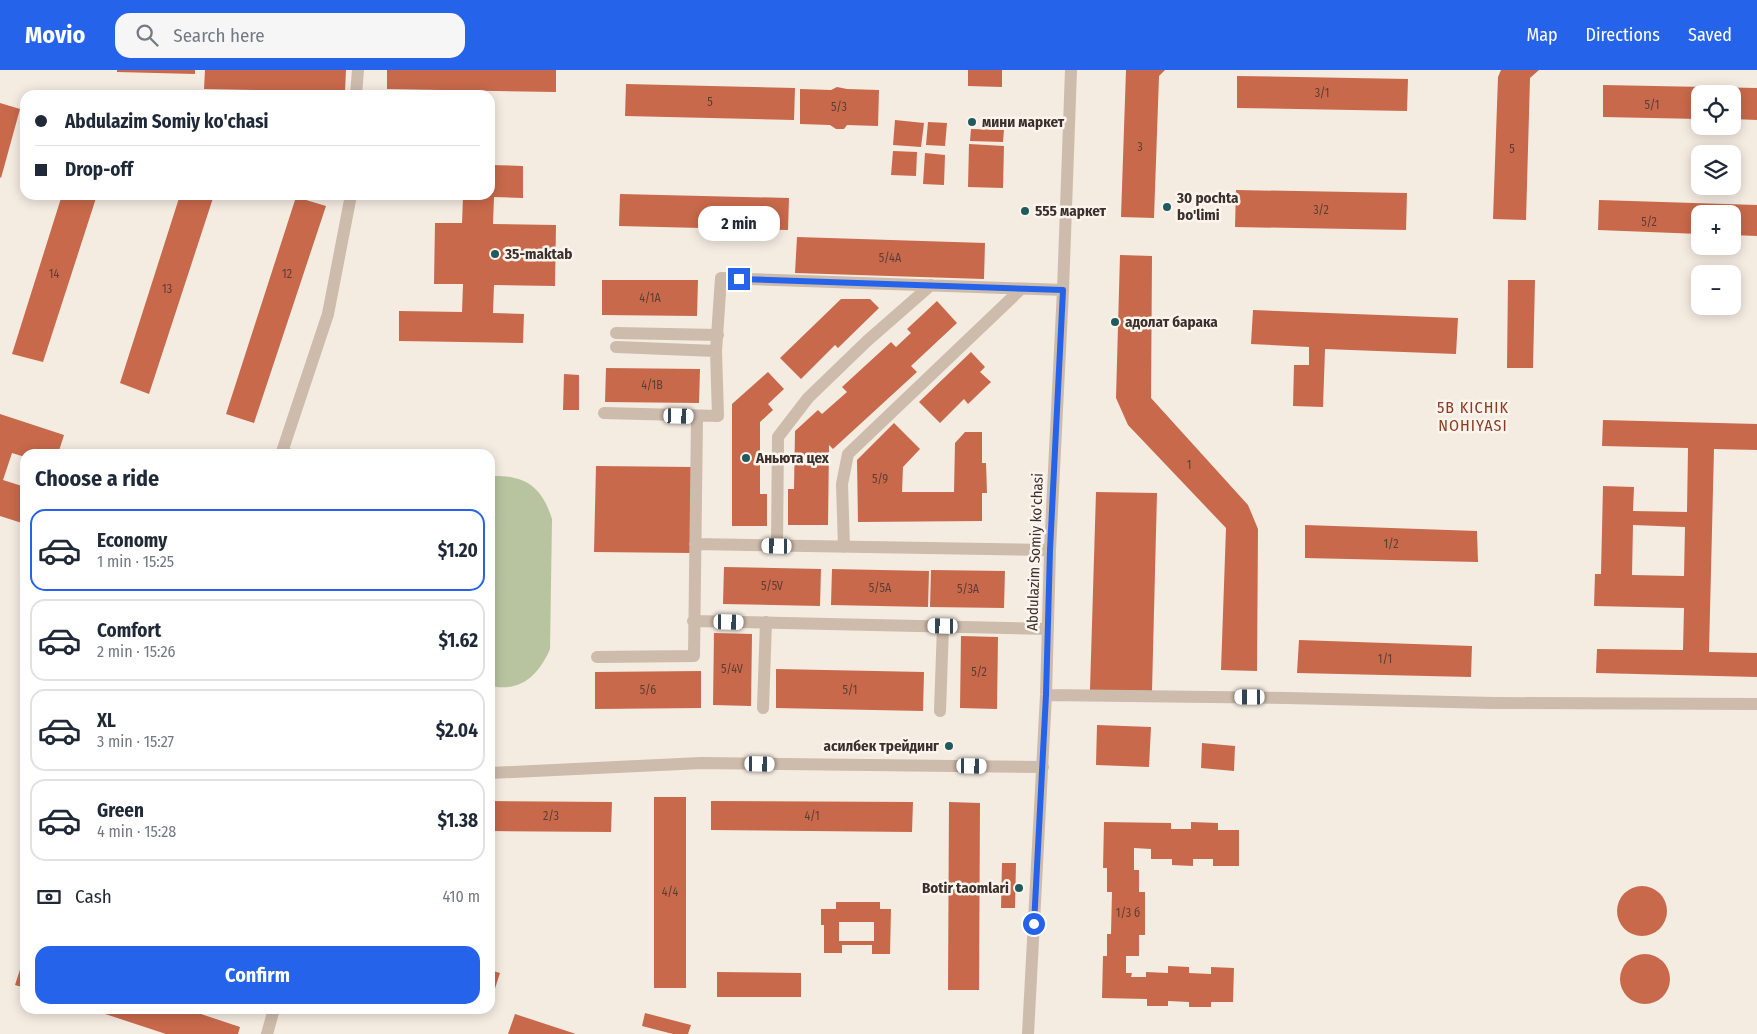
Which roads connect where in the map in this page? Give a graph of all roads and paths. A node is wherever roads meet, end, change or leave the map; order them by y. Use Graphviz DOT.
graph roads {
  1 [pos="358,70"];
  2 [pos="1071,70"];
  3 [pos="356,90"];
  4 [pos="350,200"];
  5 [pos="931,286"];
  6 [pos="1021,289"];
  7 [pos="1063,290"];
  8 [pos="616,333"];
  9 [pos="718,335"];
  10 [pos="616,346"];
  11 [pos="716,351"];
  12 [pos="604,413"];
  13 [pos="698,417"];
  14 [pos="283,449"];
  15 [pos="695,544"];
  16 [pos="777,546"];
  17 [pos="844,547"];
  18 [pos="1050,550"];
  19 [pos="693,621"];
  20 [pos="766,622"];
  21 [pos="943,626"];
  22 [pos="1048,629"];
  23 [pos="597,657"];
  24 [pos="1046,695"];
  25 [pos="1757,704"];
  26 [pos="763,708"];
  27 [pos="940,711"];
  28 [pos="1043,767"];
  29 [pos="495,772"];
  30 [pos="273,1014"];
  31 [pos="267,1034"];
  32 [pos="1028,1034"];
  1 -- 3 [label="street"];
  2 -- 7 [label="street, Abdulazim Somiy ko'chasi"];
  4 -- 14 [label="street"];
  5 -- 6 [label="street"];
  5 -- 9 [label="street"];
  5 -- 16 [label="street"];
  6 -- 7 [label="street"];
  6 -- 17 [label="street"];
  7 -- 18 [label="street, Abdulazim Somiy ko'chasi"];
  8 -- 9 [label="street"];
  9 -- 11 [label="street"];
  10 -- 11 [label="street"];
  11 -- 13 [label="street"];
  12 -- 13 [label="street"];
  13 -- 15 [label="street"];
  15 -- 16 [label="street"];
  15 -- 19 [label="street"];
  16 -- 17 [label="street"];
  17 -- 18 [label="street"];
  18 -- 22 [label="street, Abdulazim Somiy ko'chasi"];
  19 -- 20 [label="street"];
  19 -- 23 [label="street"];
  20 -- 21 [label="street"];
  20 -- 26 [label="street"];
  21 -- 22 [label="street"];
  21 -- 27 [label="street"];
  22 -- 24 [label="street, Abdulazim Somiy ko'chasi"];
  24 -- 25 [label="street"];
  24 -- 28 [label="street, Abdulazim Somiy ko'chasi"];
  28 -- 29 [label="street"];
  28 -- 32 [label="street, Abdulazim Somiy ko'chasi"];
  30 -- 31 [label="street"];
}
